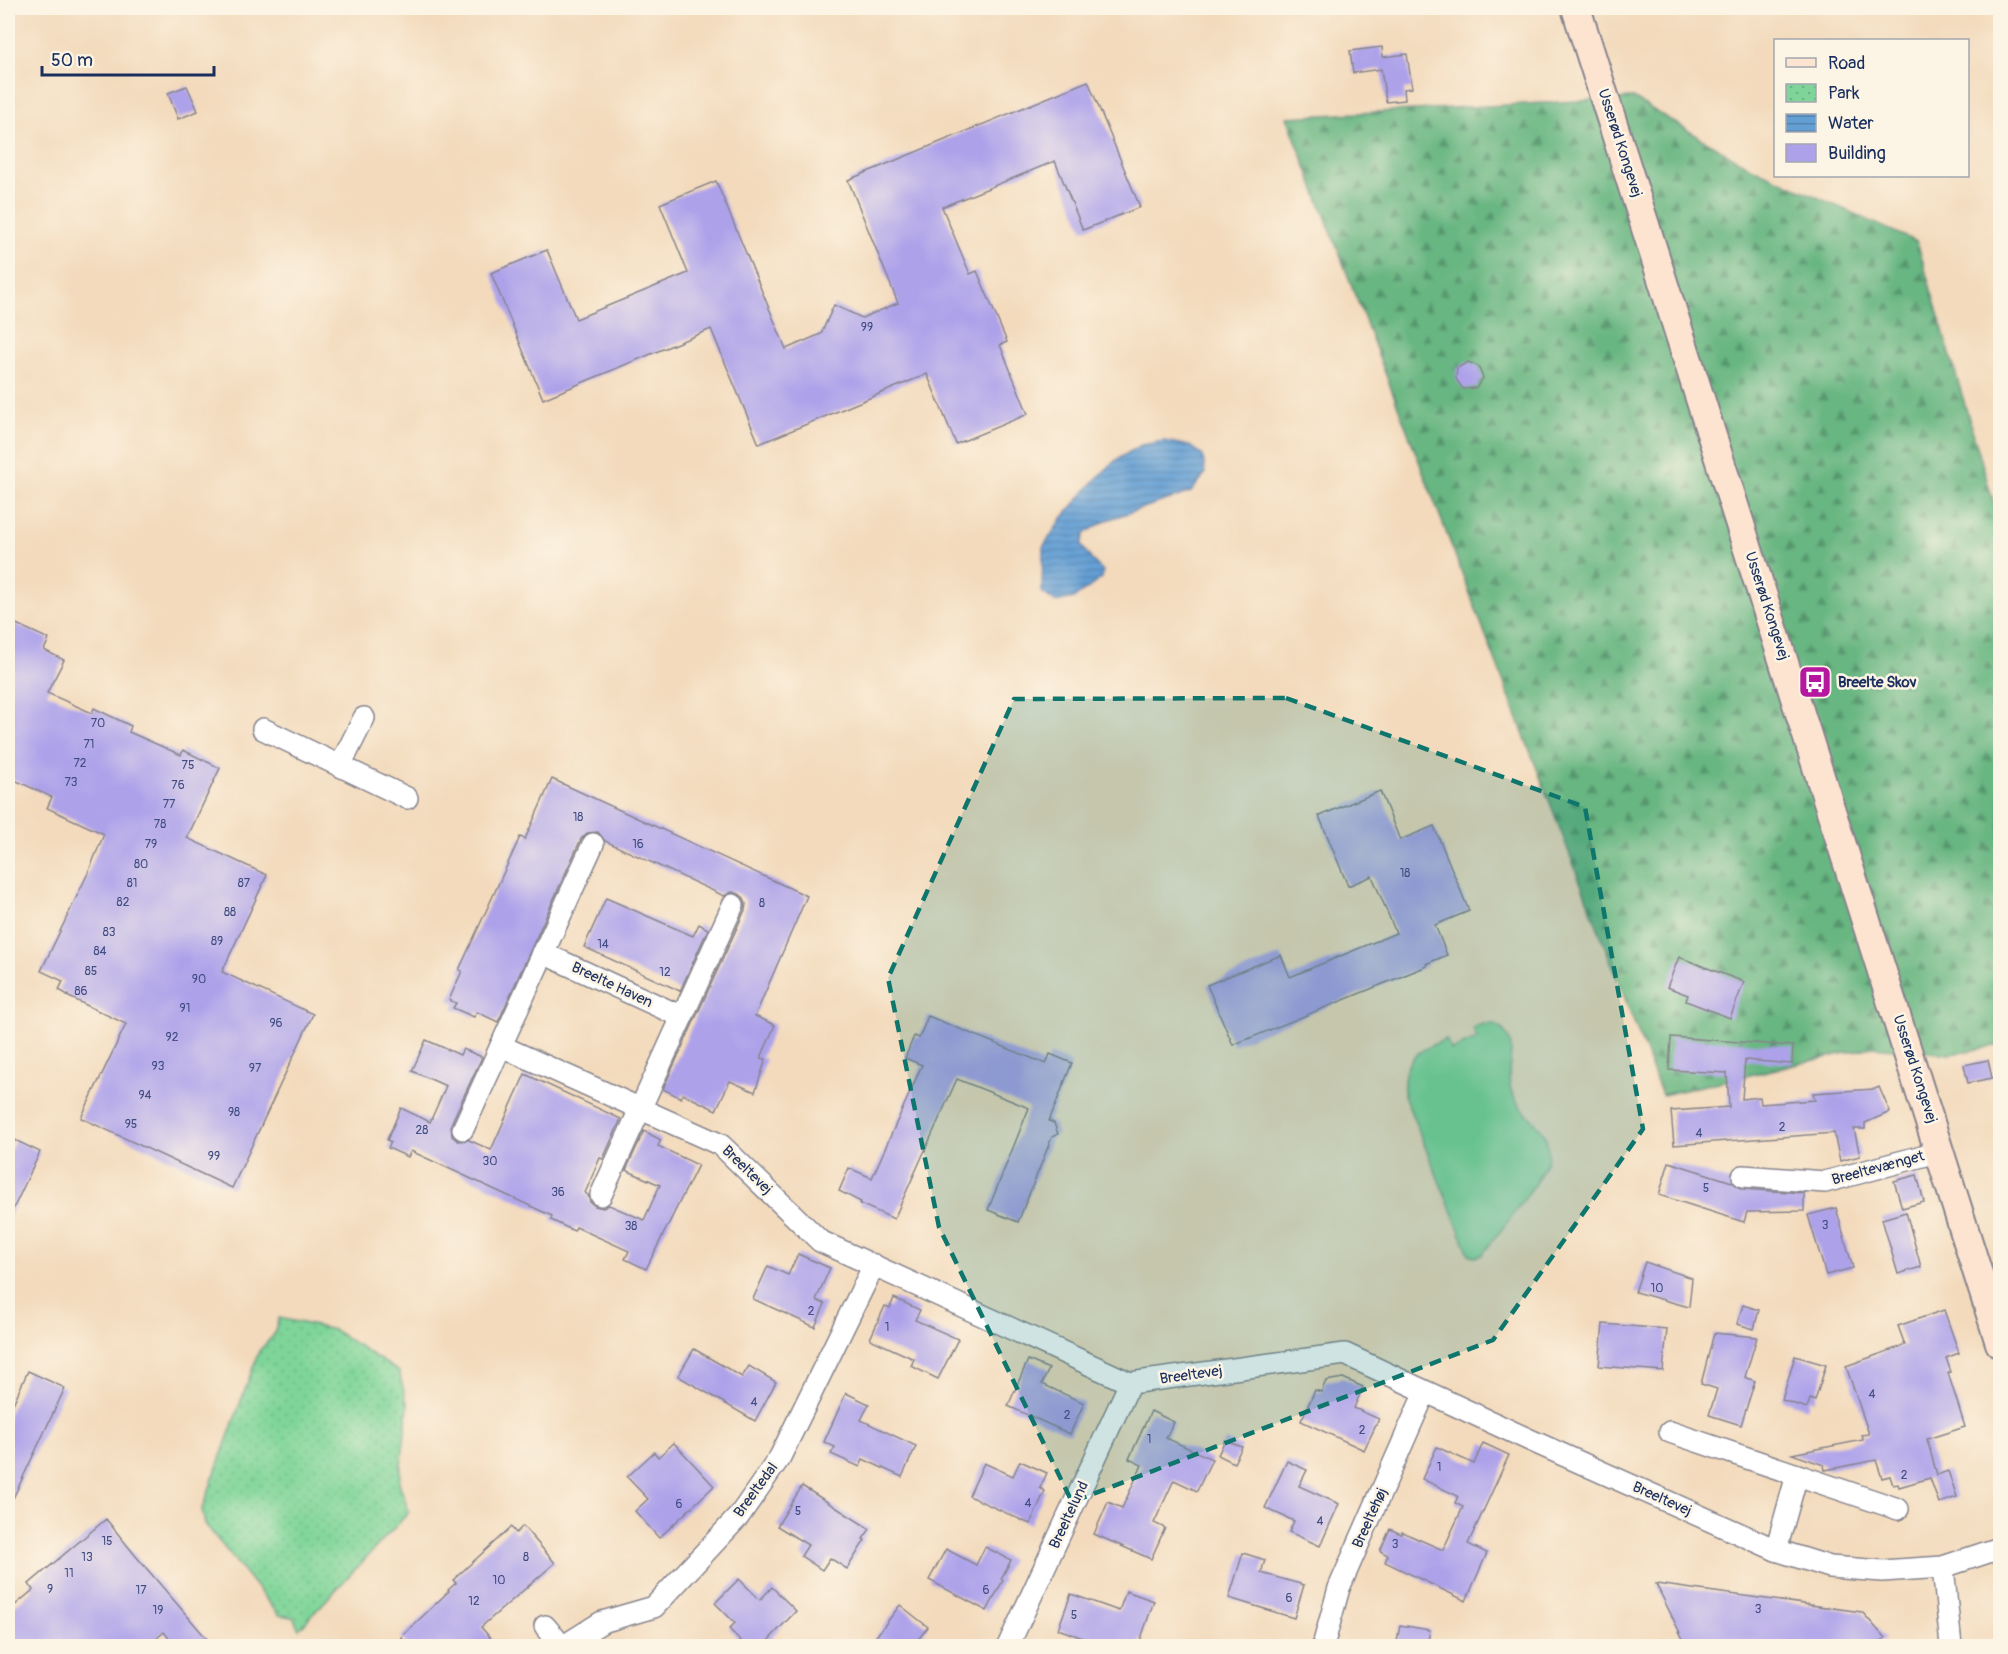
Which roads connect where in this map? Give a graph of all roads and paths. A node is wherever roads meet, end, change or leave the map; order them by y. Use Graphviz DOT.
graph roads {
  1 [pos="1576,8"];
  2 [pos="364,718"];
  3 [pos="263,729"];
  4 [pos="340,766"];
  5 [pos="406,798"];
  6 [pos="593,844"];
  7 [pos="733,905"];
  8 [pos="543,953"];
  9 [pos="682,1017"];
  10 [pos="501,1046"];
  11 [pos="640,1109"];
  12 [pos="463,1129"];
  13 [pos="1941,1151"];
  14 [pos="1743,1176"];
  15 [pos="601,1195"];
  16 [pos="874,1265"];
  17 [pos="2001,1343"];
  18 [pos="1131,1383"];
  19 [pos="1425,1392"];
  20 [pos="1670,1432"];
  21 [pos="1797,1475"];
  22 [pos="1898,1509"];
  23 [pos="2001,1548"];
  24 [pos="1776,1550"];
  25 [pos="1943,1567"];
  26 [pos="545,1626"];
  27 [pos="563,1647"];
  28 [pos="1008,1647"];
  29 [pos="1323,1647"];
  30 [pos="1951,1647"];
  1 -- 13 [label="main road, Usserød Kongevej"];
  2 -- 4 [label="street"];
  3 -- 4 [label="street"];
  4 -- 5 [label="street"];
  6 -- 8 [label="street"];
  7 -- 9 [label="street"];
  8 -- 9 [label="street, Breelte Haven"];
  8 -- 10 [label="street"];
  9 -- 11 [label="street"];
  10 -- 11 [label="street"];
  10 -- 12 [label="street"];
  11 -- 15 [label="street"];
  11 -- 16 [label="street, Breeltevej"];
  13 -- 14 [label="street, Breeltevænget"];
  13 -- 17 [label="main road, Usserød Kongevej"];
  16 -- 18 [label="street, Breeltevej"];
  16 -- 27 [label="street, Breeltedal"];
  18 -- 19 [label="street, Breeltevej"];
  18 -- 28 [label="street, Breeltelund"];
  19 -- 24 [label="street, Breeltevej"];
  19 -- 29 [label="street, Breeltehøj"];
  20 -- 21 [label="street"];
  21 -- 22 [label="street"];
  21 -- 24 [label="street"];
  23 -- 25 [label="street, Breeltevej"];
  24 -- 25 [label="street, Breeltevej"];
  25 -- 30 [label="street"];
  26 -- 27 [label="street, Breeltedal"];
}
